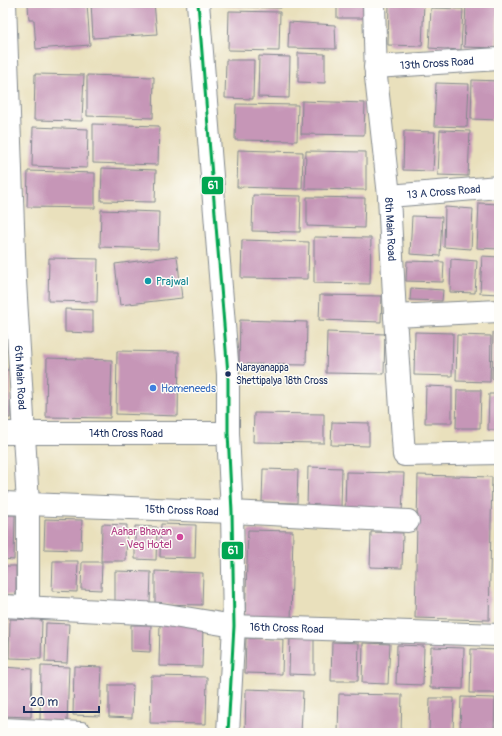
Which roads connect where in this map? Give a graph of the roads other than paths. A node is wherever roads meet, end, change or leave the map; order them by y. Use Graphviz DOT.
graph roads {
  1 [pos="5,3"];
  2 [pos="198,3"];
  3 [pos="374,3"];
  4 [pos="499,59"];
  5 [pos="375,67"];
  6 [pos="6,136"];
  7 [pos="499,187"];
  8 [pos="389,196"];
  9 [pos="9,281"];
  10 [pos="499,311"];
  11 [pos="395,316"];
  12 [pos="13,433"];
  13 [pos="228,433"];
  14 [pos="499,453"];
  15 [pos="3,503"];
  16 [pos="28,504"];
  17 [pos="232,512"];
  18 [pos="408,521"];
  19 [pos="3,606"];
  20 [pos="28,608"];
  21 [pos="234,626"];
  22 [pos="499,635"];
  23 [pos="3,729"];
  24 [pos="81,733"];
  25 [pos="228,733"];
  1 -- 6 [label="street, 6th Main Road"];
  2 -- 13 [label="street"];
  3 -- 5 [label="street, 8th Main Road"];
  4 -- 5 [label="street, 13th Cross Road"];
  5 -- 8 [label="street, 8th Main Road"];
  6 -- 9 [label="street, 6th Main Road"];
  7 -- 8 [label="street, 13 A Cross Road"];
  8 -- 11 [label="street, 8th Main Road"];
  9 -- 12 [label="street, 6th Main Road"];
  10 -- 11 [label="street"];
  11 -- 14 [label="street, 8th Main Road"];
  12 -- 13 [label="street, 14th Cross Road"];
  12 -- 16 [label="street, 6th Main Road"];
  13 -- 17 [label="street"];
  15 -- 16 [label="street, 15th Cross Road"];
  16 -- 17 [label="street, 15th Cross Road"];
  16 -- 20 [label="street, 6th Main Road"];
  17 -- 18 [label="street, 15th Cross Road"];
  17 -- 21 [label="street"];
  19 -- 20 [label="street, 16th Cross Road"];
  20 -- 21 [label="street, 16th Cross Road"];
  21 -- 22 [label="street, 16th Cross Road"];
  21 -- 25 [label="street"];
  23 -- 24 [label="street"];
}
